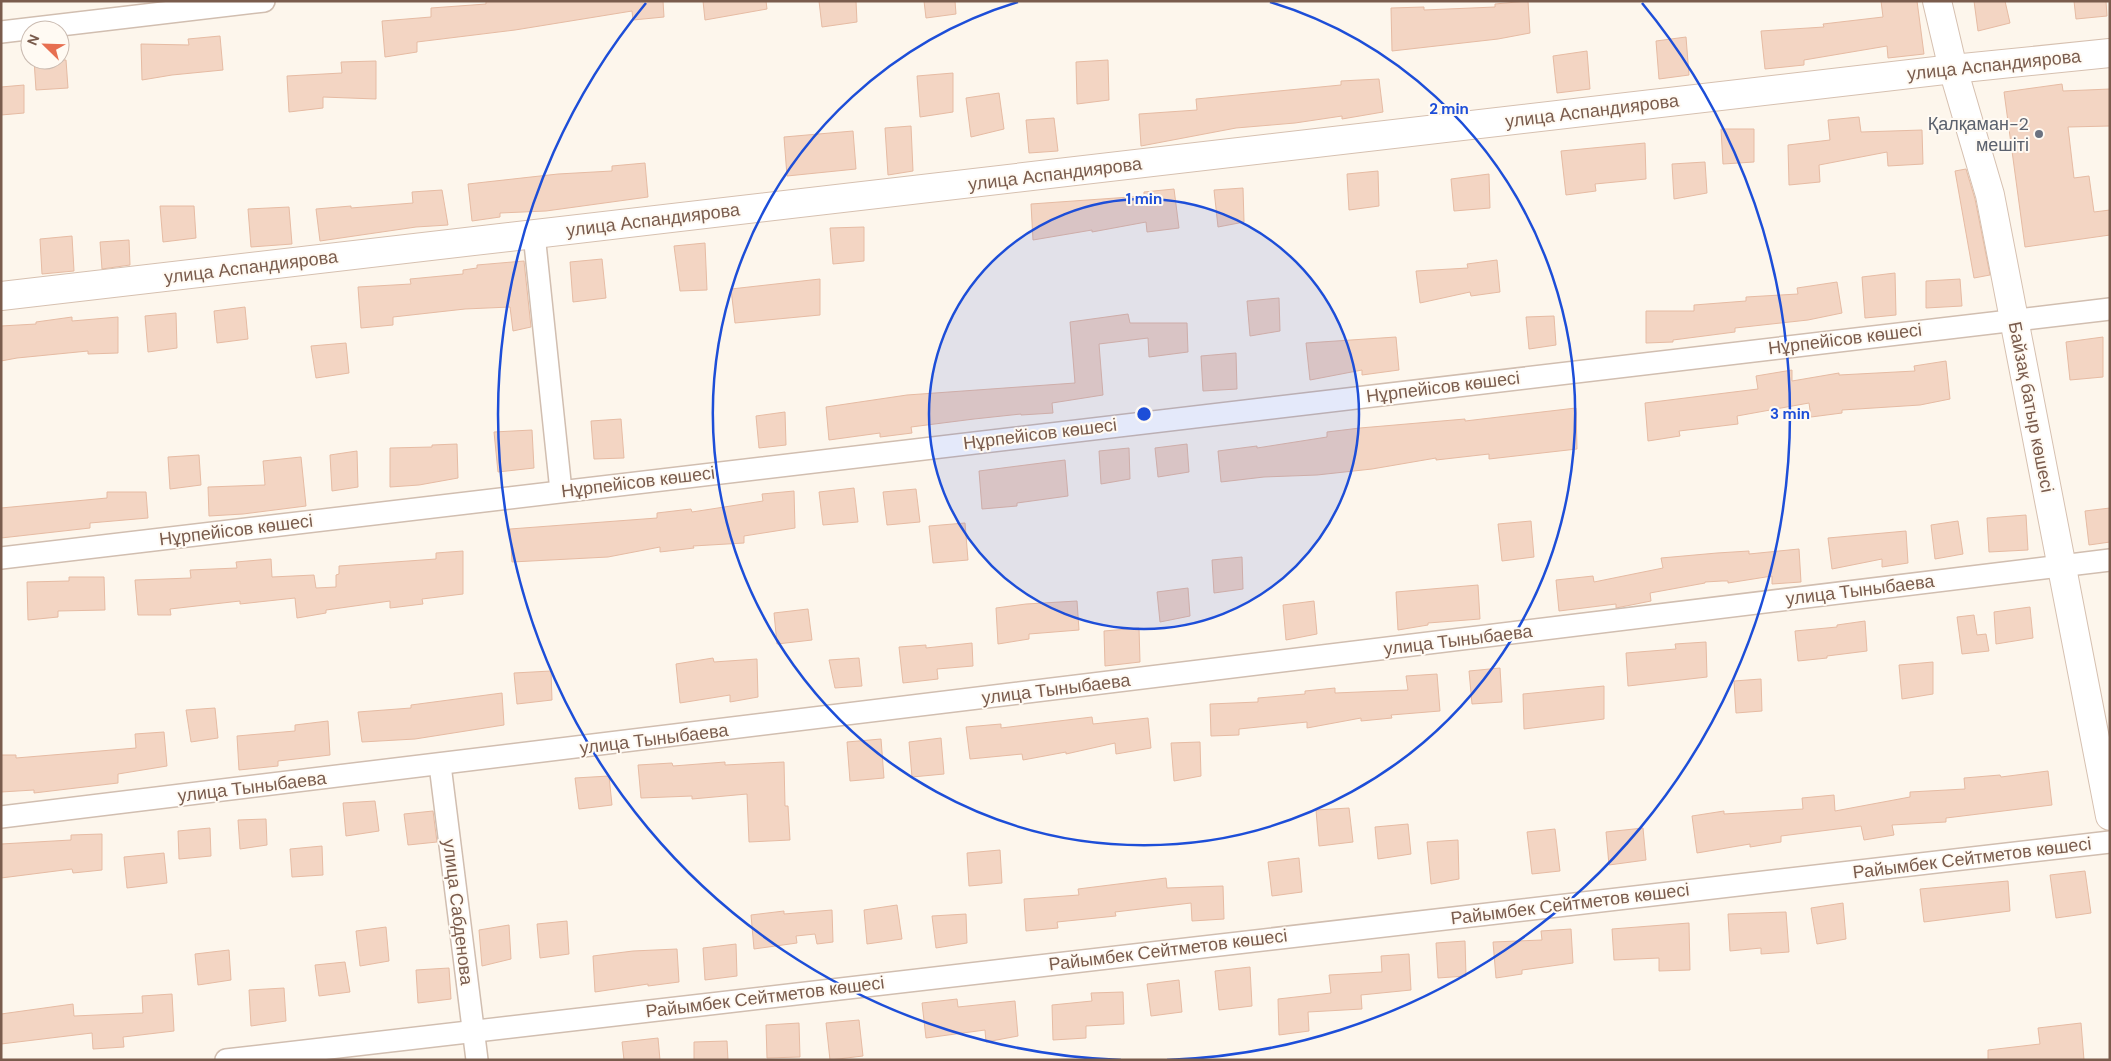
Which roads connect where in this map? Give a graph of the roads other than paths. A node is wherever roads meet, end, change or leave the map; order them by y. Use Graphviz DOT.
graph roads {
  1 [pos="264,1"];
  2 [pos="1937,1"];
  3 [pos="1,32"];
  4 [pos="2110,53"];
  5 [pos="1953,69"];
  6 [pos="534,234"];
  7 [pos="1,296"];
  8 [pos="2110,309"];
  9 [pos="2014,319"];
  10 [pos="561,491"];
  11 [pos="1,558"];
  12 [pos="2110,560"];
  13 [pos="2062,565"];
  14 [pos="440,765"];
  15 [pos="2110,816"];
  16 [pos="1,817"];
  17 [pos="2110,842"];
  18 [pos="473,1030"];
  19 [pos="226,1060"];
  20 [pos="477,1060"];
  1 -- 3 [label="street"];
  2 -- 5 [label="street, Байзақ батыр көшесі"];
  4 -- 5 [label="street, улица Аспандиярова"];
  5 -- 6 [label="street, улица Аспандиярова"];
  5 -- 9 [label="street, Байзақ батыр көшесі"];
  6 -- 7 [label="street, улица Аспандиярова"];
  6 -- 10 [label="street"];
  8 -- 9 [label="street, Нұрпейісов көшесі"];
  9 -- 10 [label="street, Нұрпейісов көшесі"];
  9 -- 13 [label="street, Байзақ батыр көшесі"];
  10 -- 11 [label="street, Нұрпейісов көшесі"];
  12 -- 13 [label="street, улица Тыныбаева"];
  13 -- 14 [label="street, улица Тыныбаева"];
  13 -- 15 [label="street, Байзақ батыр көшесі"];
  14 -- 16 [label="street, улица Тыныбаева"];
  14 -- 18 [label="street, улица Сабденова"];
  17 -- 18 [label="street, Райымбек Сейтметов көшесі"];
  18 -- 19 [label="street, Райымбек Сейтметов көшесі"];
  18 -- 20 [label="street, улица Сабденова"];
}
